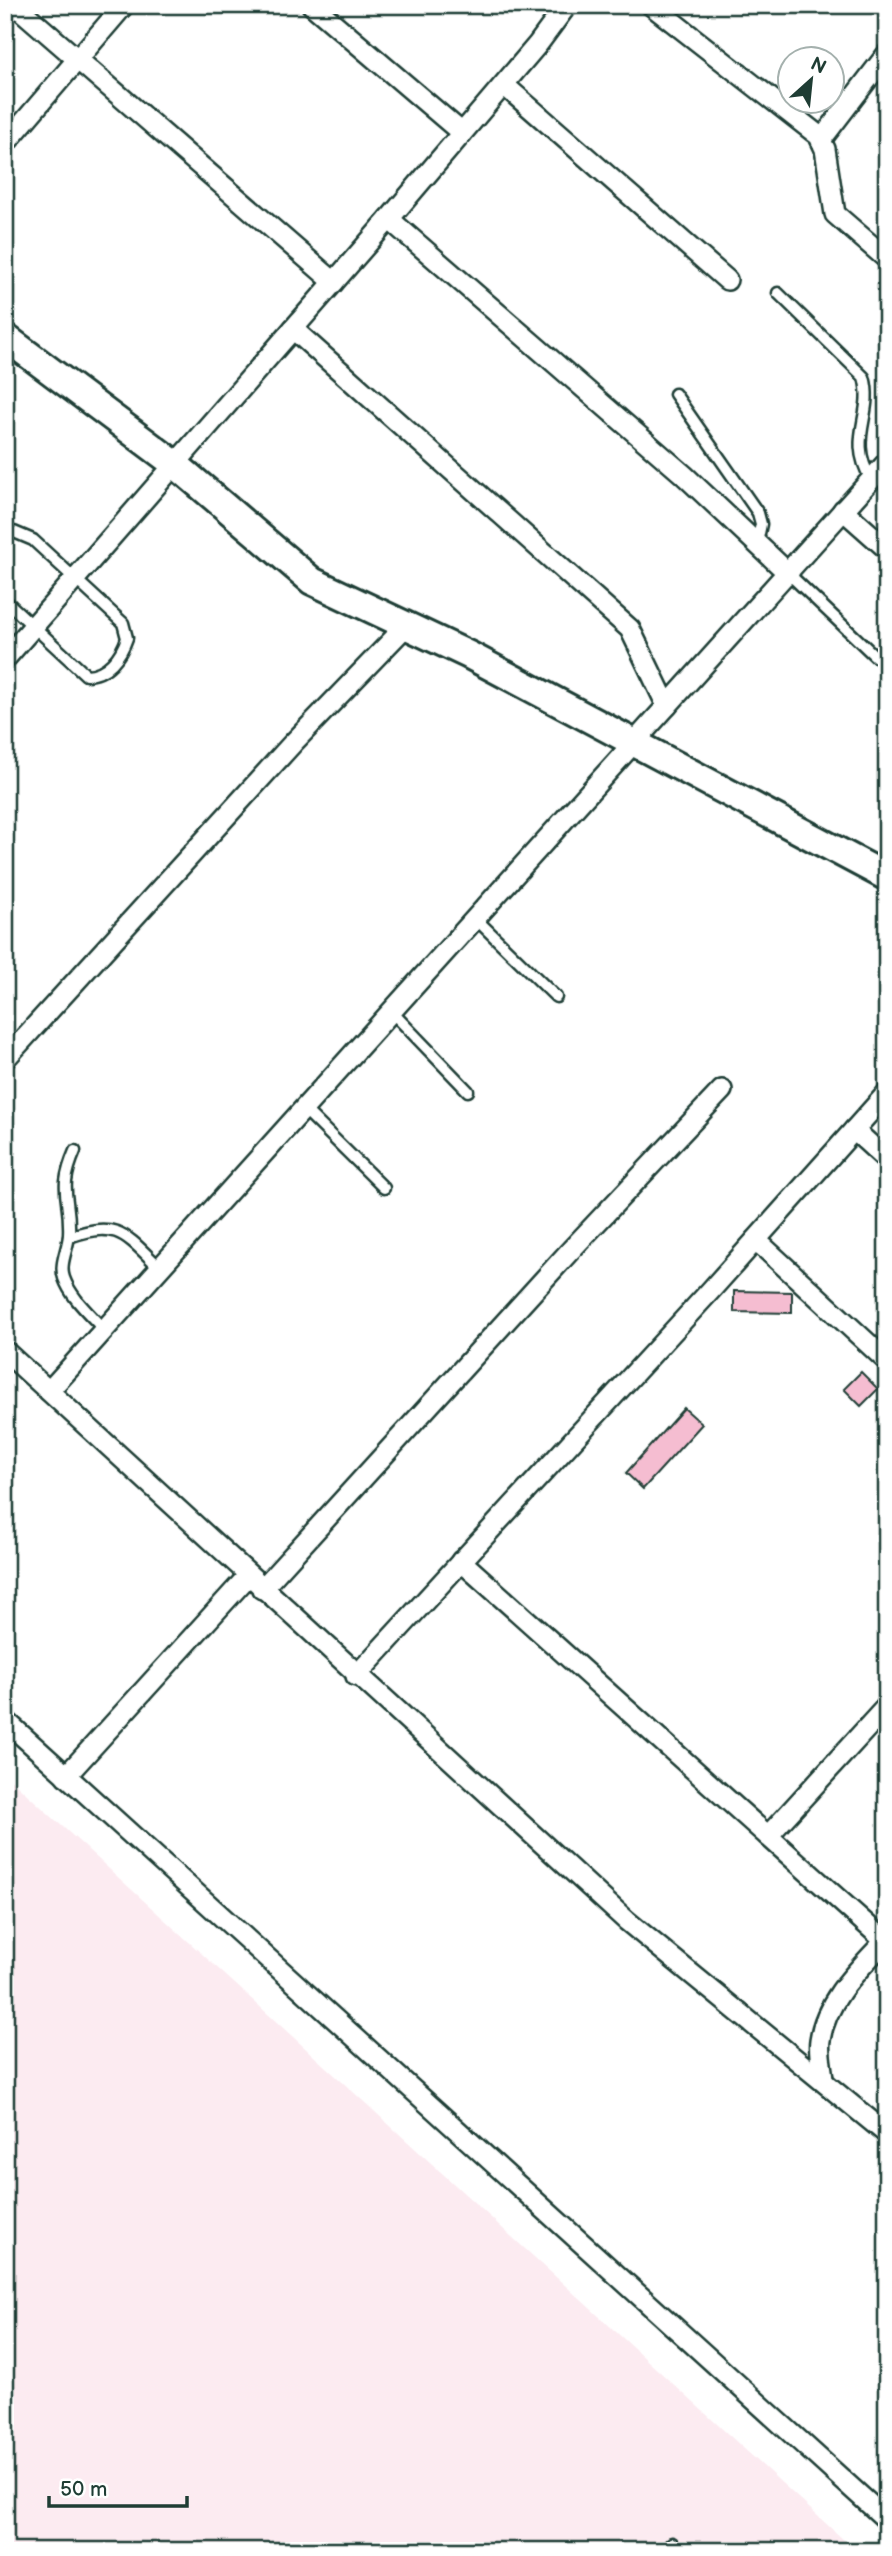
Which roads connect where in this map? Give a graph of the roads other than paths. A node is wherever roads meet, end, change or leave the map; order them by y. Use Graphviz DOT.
graph roads {
  1 [pos="15,5"];
  2 [pos="124,5"];
  3 [pos="312,5"];
  4 [pos="567,5"];
  5 [pos="651,5"];
  6 [pos="887,54"];
  7 [pos="78,60"];
  8 [pos="504,85"];
  9 [pos="462,134"];
  10 [pos="821,140"];
  11 [pos="5,144"];
  12 [pos="389,219"];
  13 [pos="887,259"];
  14 [pos="727,280"];
  15 [pos="334,282"];
  16 [pos="778,293"];
  17 [pos="293,329"];
  18 [pos="9,336"];
  19 [pos="675,394"];
  20 [pos="887,462"];
  21 [pos="176,465"];
  22 [pos="871,479"];
  23 [pos="843,510"];
  24 [pos="5,537"];
  25 [pos="757,543"];
  26 [pos="887,549"];
  27 [pos="789,574"];
  28 [pos="76,577"];
  29 [pos="5,600"];
  30 [pos="406,626"];
  31 [pos="32,628"];
  32 [pos="876,657"];
  33 [pos="5,659"];
  34 [pos="667,706"];
  35 [pos="634,743"];
  36 [pos="887,877"];
  37 [pos="475,918"];
  38 [pos="556,997"];
  39 [pos="391,1011"];
  40 [pos="5,1059"];
  41 [pos="722,1090"];
  42 [pos="468,1091"];
  43 [pos="887,1093"];
  44 [pos="303,1108"];
  45 [pos="854,1130"];
  46 [pos="75,1150"];
  47 [pos="887,1160"];
  48 [pos="384,1188"];
  49 [pos="69,1237"];
  50 [pos="755,1240"];
  51 [pos="159,1267"];
  52 [pos="104,1330"];
  53 [pos="5,1351"];
  54 [pos="886,1358"];
  55 [pos="49,1391"];
  56 [pos="461,1561"];
  57 [pos="255,1583"];
  58 [pos="356,1676"];
  59 [pos="887,1706"];
  60 [pos="5,1720"];
  61 [pos="66,1776"];
  62 [pos="768,1836"];
  63 [pos="886,1940"];
  64 [pos="823,2079"];
  65 [pos="887,2134"];
  66 [pos="887,2520"];
  1 -- 7 [label="street"];
  2 -- 7 [label="street"];
  3 -- 9 [label="street"];
  4 -- 8 [label="street"];
  5 -- 10 [label="street"];
  6 -- 10 [label="street"];
  7 -- 11 [label="street"];
  7 -- 15 [label="street"];
  8 -- 9 [label="street"];
  8 -- 14 [label="street"];
  9 -- 12 [label="street"];
  10 -- 13 [label="street"];
  12 -- 15 [label="street"];
  12 -- 25 [label="street"];
  15 -- 17 [label="street"];
  16 -- 22 [label="lane"];
  17 -- 21 [label="street"];
  17 -- 34 [label="street"];
  18 -- 21 [label="main road"];
  19 -- 25 [label="lane"];
  20 -- 22 [label="street"];
  21 -- 28 [label="street"];
  21 -- 30 [label="main road"];
  22 -- 23 [label="street"];
  23 -- 26 [label="street"];
  23 -- 27 [label="street"];
  24 -- 28 [label="lane"];
  25 -- 27 [label="street"];
  27 -- 32 [label="lane"];
  27 -- 34 [label="street"];
  28 -- 31 [label="street"];
  28 -- 31 [label="lane"];
  29 -- 31 [label="lane"];
  30 -- 35 [label="main road"];
  30 -- 40 [label="street"];
  31 -- 33 [label="street"];
  34 -- 35 [label="street"];
  35 -- 36 [label="main road"];
  35 -- 37 [label="street"];
  37 -- 38 [label="lane"];
  37 -- 39 [label="street"];
  39 -- 42 [label="lane"];
  39 -- 44 [label="street"];
  41 -- 57 [label="street"];
  43 -- 45 [label="street"];
  44 -- 48 [label="lane"];
  44 -- 51 [label="street"];
  45 -- 47 [label="street"];
  45 -- 50 [label="street"];
  46 -- 49 [label="lane"];
  49 -- 51 [label="lane"];
  49 -- 52 [label="lane"];
  50 -- 54 [label="street"];
  50 -- 56 [label="street"];
  51 -- 52 [label="street"];
  52 -- 55 [label="street"];
  53 -- 55 [label="street"];
  55 -- 57 [label="street"];
  56 -- 58 [label="street"];
  56 -- 62 [label="street"];
  57 -- 58 [label="street"];
  57 -- 61 [label="street"];
  58 -- 64 [label="street"];
  59 -- 62 [label="street"];
  60 -- 61 [label="street"];
  61 -- 66 [label="street"];
  62 -- 63 [label="street"];
  63 -- 64 [label="street"];
  64 -- 65 [label="street"];
}
